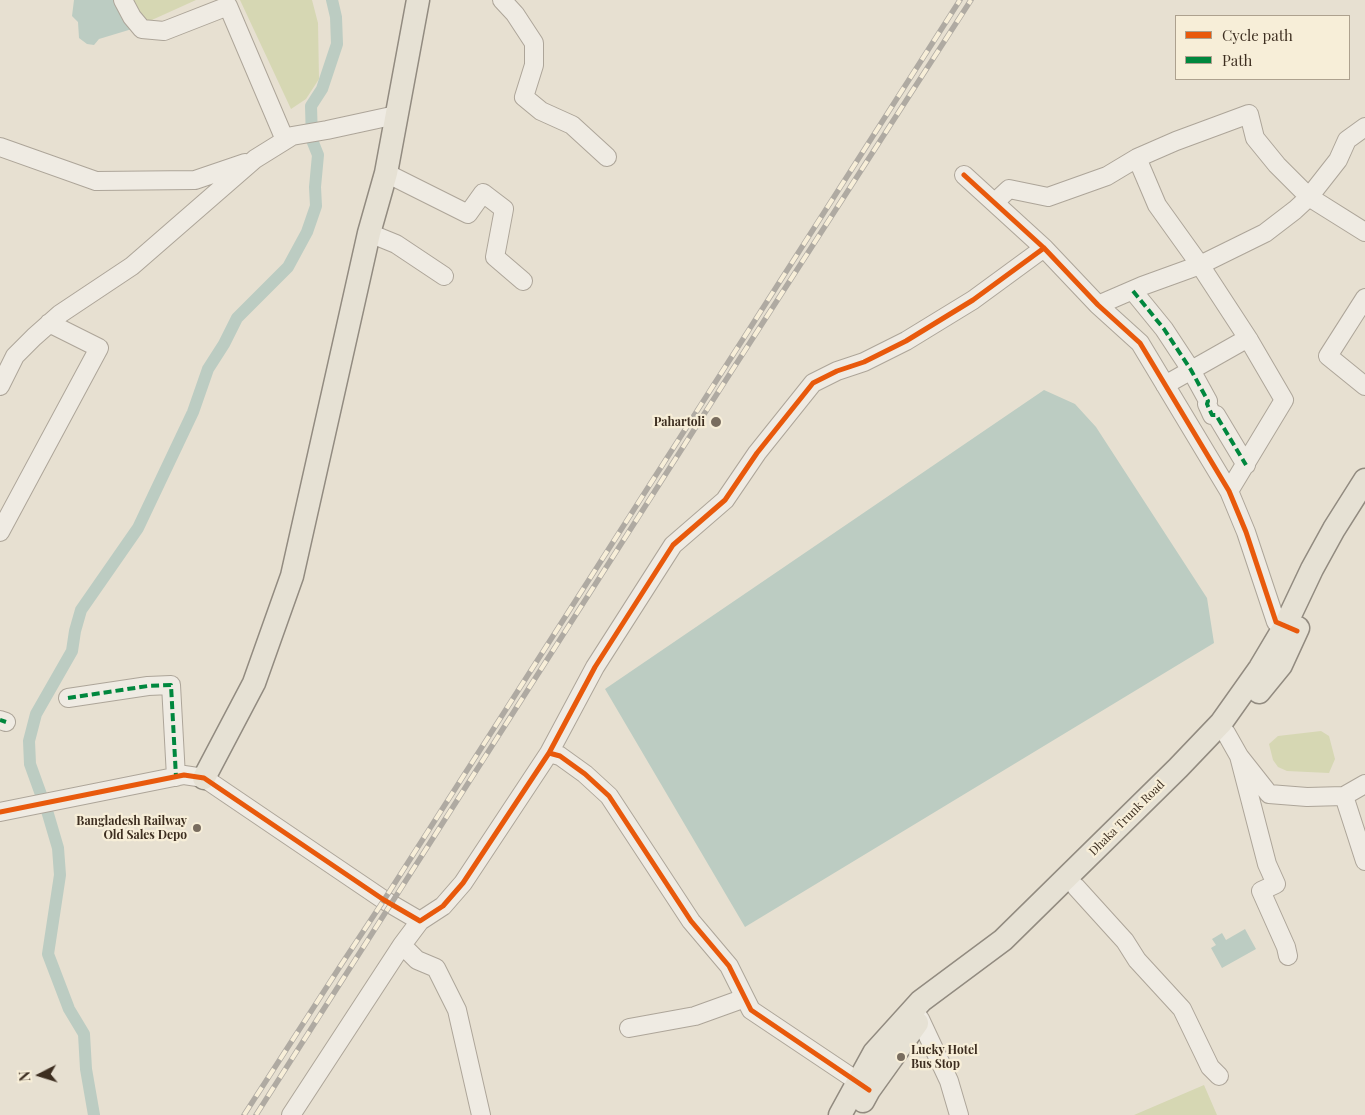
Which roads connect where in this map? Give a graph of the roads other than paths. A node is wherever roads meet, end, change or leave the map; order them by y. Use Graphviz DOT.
graph roads {
  1 [pos="123,0"];
  2 [pos="418,0"];
  3 [pos="502,0"];
  4 [pos="396,115"];
  5 [pos="1365,127"];
  6 [pos="288,138"];
  7 [pos="0,147"];
  8 [pos="607,157"];
  9 [pos="1137,158"];
  10 [pos="255,159"];
  11 [pos="386,173"];
  12 [pos="964,175"];
  13 [pos="1309,197"];
  14 [pos="995,202"];
  15 [pos="1365,232"];
  16 [pos="369,233"];
  17 [pos="1044,248"];
  18 [pos="1200,265"];
  19 [pos="444,276"];
  20 [pos="523,281"];
  21 [pos="1133,291"];
  22 [pos="1365,298"];
  23 [pos="1098,305"];
  24 [pos="50,323"];
  25 [pos="1249,340"];
  26 [pos="1191,370"];
  27 [pos="1165,385"];
  28 [pos="0,386"];
  29 [pos="1365,386"];
  30 [pos="1246,465"];
  31 [pos="1365,480"];
  32 [pos="1229,492"];
  33 [pos="1365,496"];
  34 [pos="0,532"];
  35 [pos="1291,629"];
  36 [pos="68,698"];
  37 [pos="1226,733"];
  38 [pos="549,753"];
  39 [pos="1239,756"];
  40 [pos="176,777"];
  41 [pos="204,778"];
  42 [pos="1365,784"];
  43 [pos="1344,796"];
  44 [pos="0,812"];
  45 [pos="1365,861"];
  46 [pos="1076,887"];
  47 [pos="420,921"];
  48 [pos="402,945"];
  49 [pos="1288,956"];
  50 [pos="745,998"];
  51 [pos="920,1019"];
  52 [pos="630,1028"];
  53 [pos="1219,1076"];
  54 [pos="863,1086"];
  55 [pos="291,1115"];
  56 [pos="481,1115"];
  57 [pos="840,1115"];
  58 [pos="857,1115"];
  59 [pos="959,1115"];
  1 -- 6 [label="street"];
  2 -- 4 [label="main road"];
  3 -- 8 [label="street"];
  4 -- 6 [label="street"];
  4 -- 11 [label="main road"];
  5 -- 13 [label="street"];
  6 -- 10 [label="street"];
  7 -- 10 [label="street"];
  9 -- 13 [label="street"];
  9 -- 14 [label="street"];
  9 -- 18 [label="street"];
  10 -- 24 [label="street"];
  11 -- 16 [label="main road"];
  11 -- 20 [label="street"];
  12 -- 14 [label="street"];
  13 -- 15 [label="street"];
  13 -- 18 [label="street"];
  14 -- 17 [label="street"];
  16 -- 19 [label="street"];
  16 -- 41 [label="main road"];
  17 -- 23 [label="street"];
  17 -- 38 [label="street"];
  18 -- 21 [label="street"];
  18 -- 25 [label="street"];
  21 -- 23 [label="street"];
  21 -- 26 [label="street"];
  22 -- 29 [label="street"];
  23 -- 27 [label="street"];
  24 -- 28 [label="street"];
  24 -- 34 [label="street"];
  25 -- 26 [label="street"];
  25 -- 30 [label="street"];
  26 -- 27 [label="street"];
  26 -- 30 [label="street"];
  27 -- 32 [label="street"];
  30 -- 32 [label="street"];
  31 -- 35 [label="main road, Dhaka Trunk Road"];
  32 -- 35 [label="street"];
  33 -- 35 [label="main road, Dhaka Trunk Road"];
  35 -- 37 [label="main road, Dhaka Trunk Road"];
  35 -- 54 [label="main road, Dhaka Trunk Road"];
  36 -- 40 [label="street"];
  37 -- 39 [label="street"];
  37 -- 46 [label="main road, Dhaka Trunk Road"];
  38 -- 47 [label="street"];
  38 -- 50 [label="street"];
  39 -- 43 [label="street"];
  39 -- 49 [label="street"];
  40 -- 41 [label="street"];
  40 -- 44 [label="street"];
  41 -- 47 [label="street"];
  42 -- 43 [label="street"];
  43 -- 45 [label="street"];
  46 -- 51 [label="main road, Dhaka Trunk Road"];
  46 -- 53 [label="street"];
  47 -- 48 [label="street"];
  48 -- 55 [label="street"];
  48 -- 56 [label="street"];
  50 -- 52 [label="street"];
  50 -- 54 [label="street"];
  51 -- 54 [label="main road, Dhaka Trunk Road"];
  51 -- 59 [label="street"];
  54 -- 57 [label="main road, Dhaka Trunk Road"];
  54 -- 58 [label="main road, Dhaka Trunk Road"];
}
